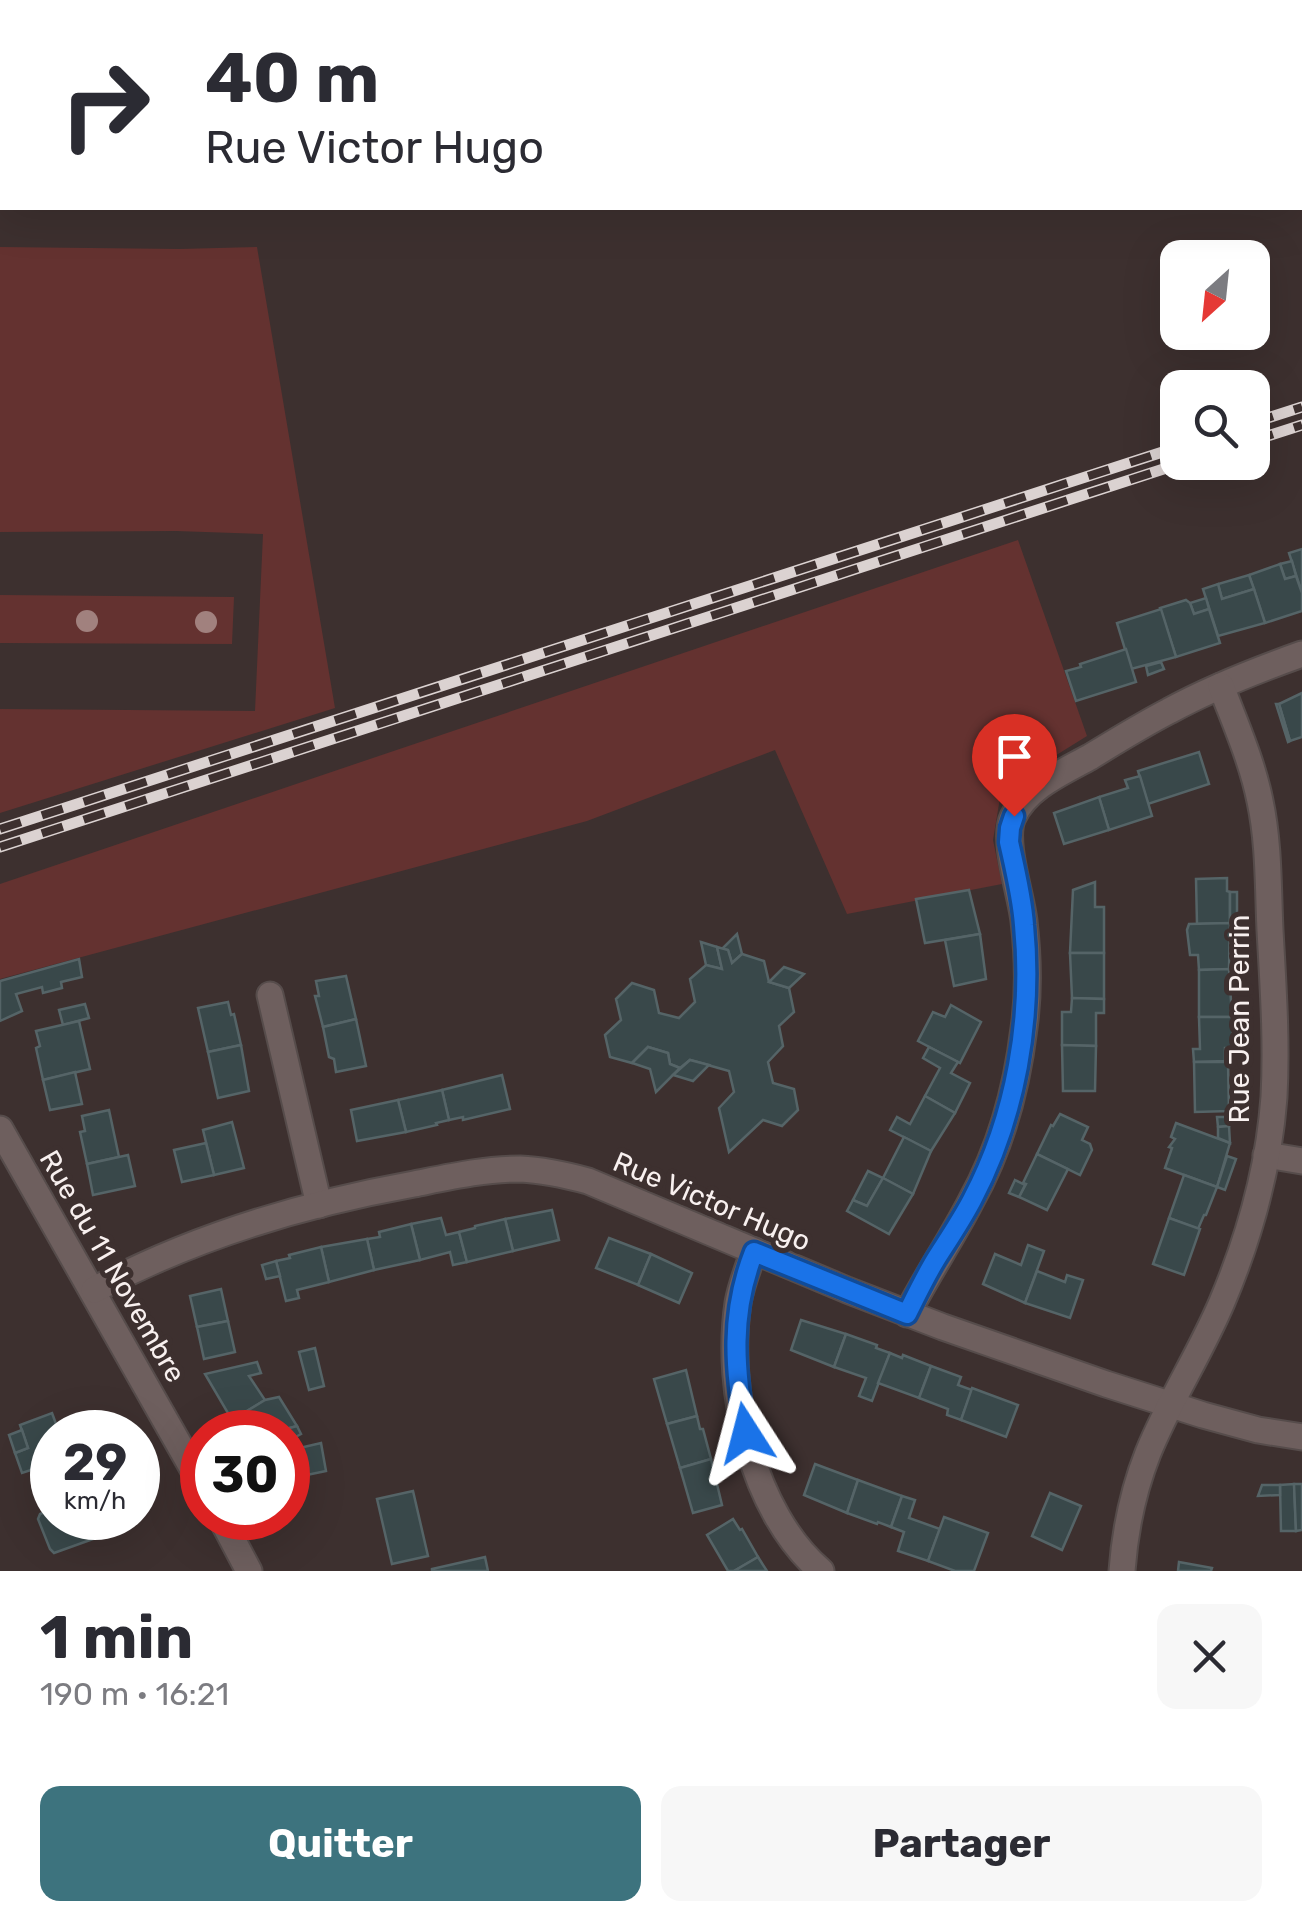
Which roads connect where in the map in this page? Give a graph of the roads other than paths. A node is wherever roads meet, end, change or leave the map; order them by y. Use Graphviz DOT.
graph roads {
  1 [pos="1302,654"];
  2 [pos="1221,686"];
  3 [pos="270,995"];
  4 [pos="0,1129"];
  5 [pos="1266,1155"];
  6 [pos="1302,1161"];
  7 [pos="319,1205"];
  8 [pos="754,1252"];
  9 [pos="94,1290"];
  10 [pos="907,1314"];
  11 [pos="1170,1404"];
  12 [pos="1302,1437"];
  13 [pos="180,1445"];
  14 [pos="233,1540"];
  15 [pos="249,1571"];
  16 [pos="820,1571"];
  17 [pos="1122,1571"];
  1 -- 2 [label="street"];
  2 -- 5 [label="street, Rue Jean Perrin"];
  2 -- 10 [label="street"];
  3 -- 7 [label="street"];
  4 -- 9 [label="street, Rue du 11 Novembre"];
  5 -- 6 [label="street"];
  5 -- 11 [label="street, Rue Jean Perrin"];
  7 -- 8 [label="street, Rue Victor Hugo"];
  7 -- 9 [label="street, Rue Victor Hugo"];
  8 -- 10 [label="street, Rue Victor Hugo"];
  8 -- 16 [label="street"];
  9 -- 13 [label="street, Rue du 11 Novembre"];
  10 -- 11 [label="street, Rue Victor Hugo"];
  11 -- 12 [label="street, Rue Victor Hugo"];
  11 -- 17 [label="street, Rue Jean Perrin"];
  14 -- 15 [label="street"];
}
